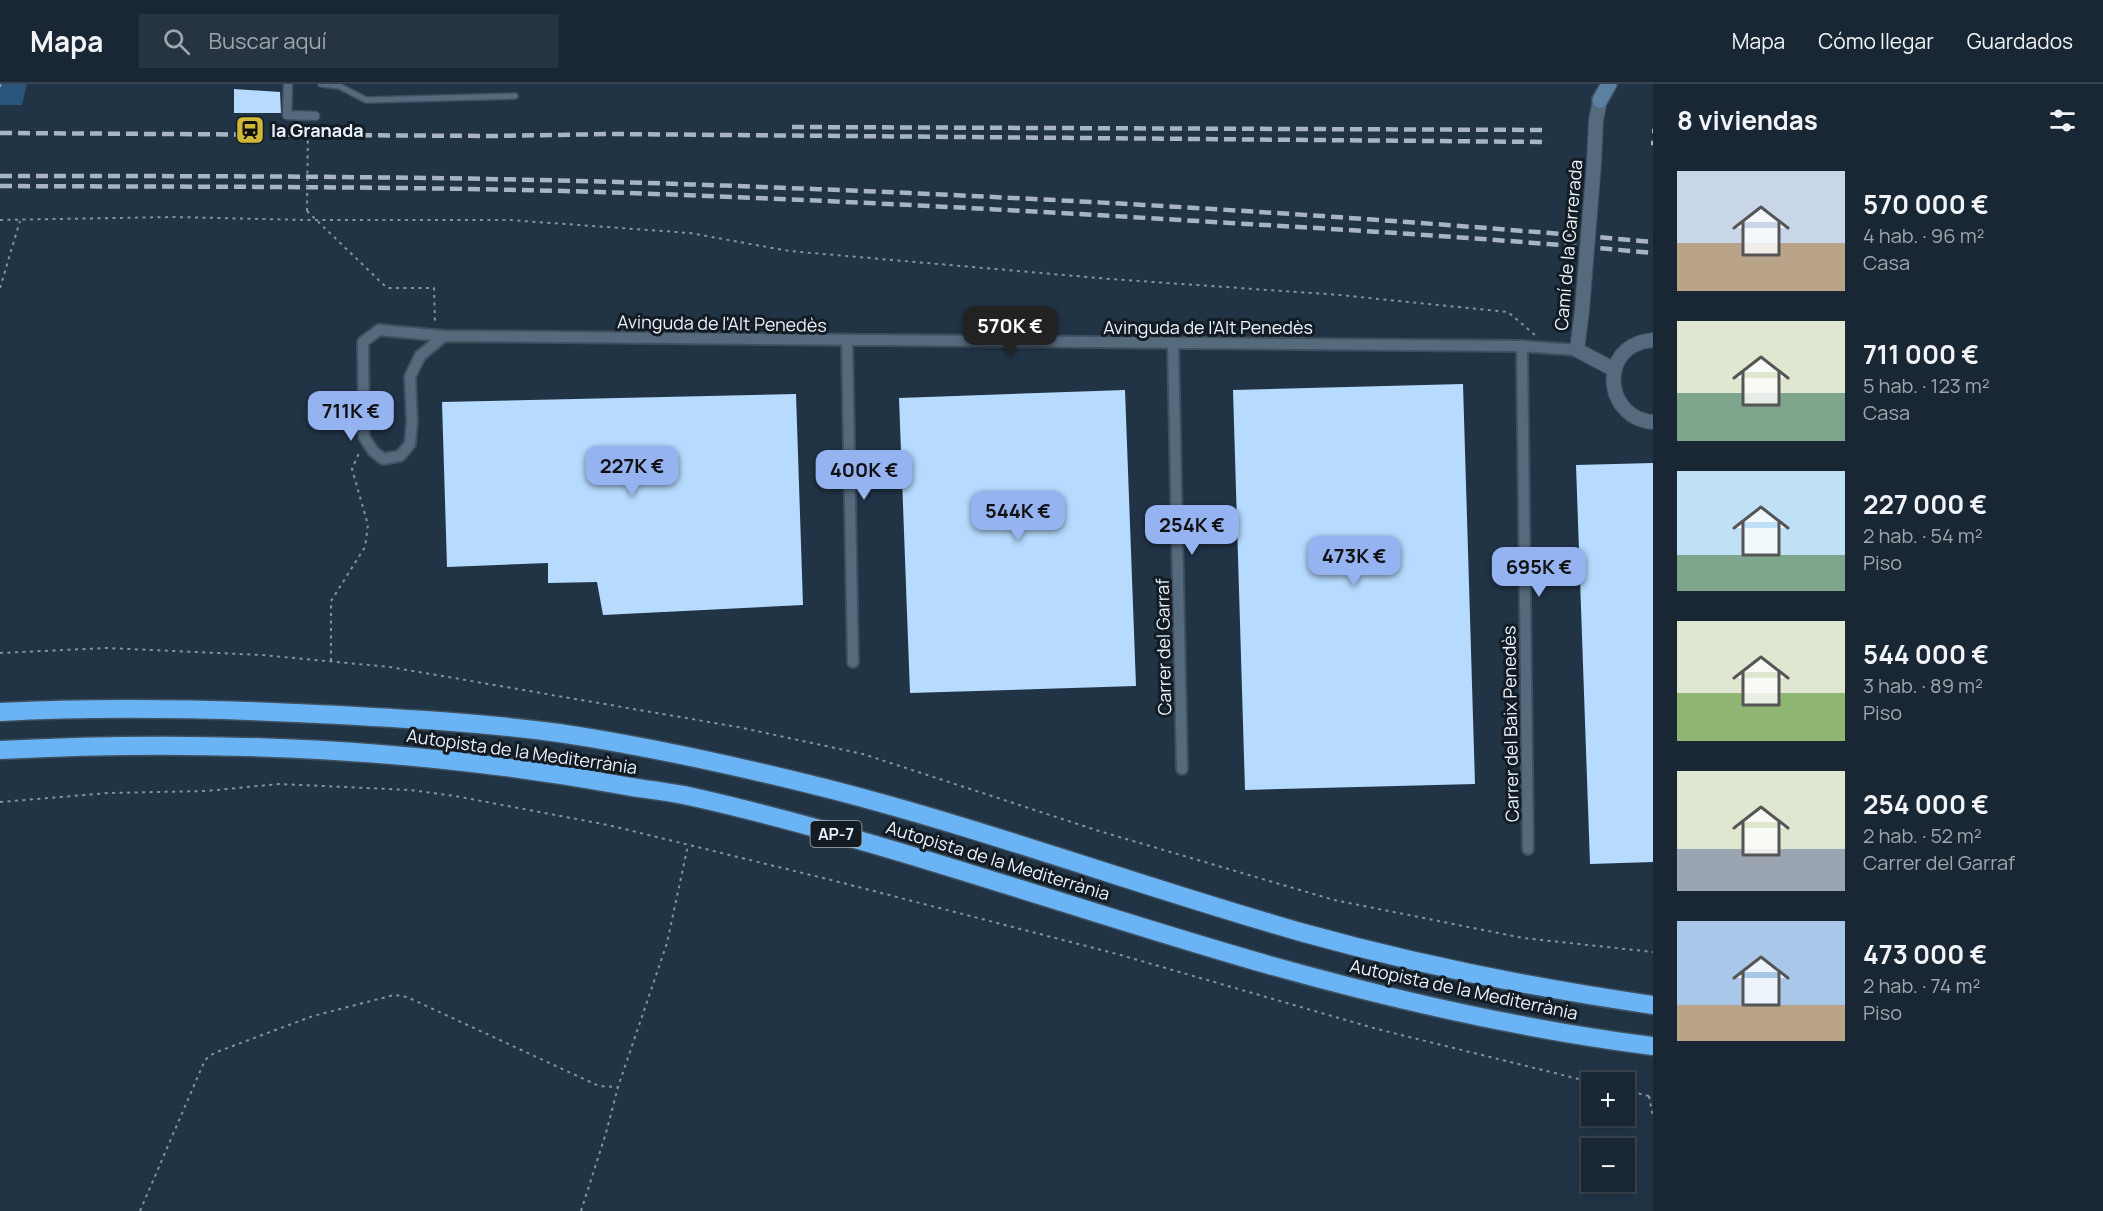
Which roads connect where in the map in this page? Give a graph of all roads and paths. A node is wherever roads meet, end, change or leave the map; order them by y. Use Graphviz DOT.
graph roads {
  1 [pos="288,84"];
  2 [pos="321,84"];
  3 [pos="1598,84"];
  4 [pos="1609,84"];
  5 [pos="515,96"];
  6 [pos="1600,100"];
  7 [pos="315,116"];
  8 [pos="308,128"];
  9 [pos="0,220"];
  10 [pos="20,221"];
  11 [pos="0,288"];
  12 [pos="440,336"];
  13 [pos="1653,340"];
  14 [pos="847,341"];
  15 [pos="1173,344"];
  16 [pos="1522,346"];
  17 [pos="1550,348"];
  18 [pos="1577,350"];
  19 [pos="1615,370"];
  20 [pos="1653,422"];
  21 [pos="364,437"];
  22 [pos="332,661"];
  23 [pos="853,662"];
  24 [pos="0,712"];
  25 [pos="0,750"];
  26 [pos="1182,769"];
  27 [pos="0,802"];
  28 [pos="688,845"];
  29 [pos="1528,849"];
  30 [pos="1653,1005"];
  31 [pos="1653,1046"];
  32 [pos="1581,1080"];
  33 [pos="618,1087"];
  34 [pos="1635,1093"];
  35 [pos="1649,1096"];
  36 [pos="1653,1097"];
  37 [pos="1653,1117"];
  38 [pos="140,1211"];
  39 [pos="580,1211"];
  1 -- 7 [label="street"];
  2 -- 5 [label="lane"];
  3 -- 6 [label="main road"];
  4 -- 6 [label="main road"];
  6 -- 18 [label="street, Camí de la Carrerada, bridge"];
  8 -- 12 [label="path, bridge"];
  9 -- 10 [label="path"];
  10 -- 11 [label="path"];
  10 -- 17 [label="path"];
  12 -- 14 [label="street, Avinguda de l'Alt Penedès"];
  12 -- 21 [label="street, Avinguda de l'Alt Penedès"];
  12 -- 21 [label="street"];
  13 -- 19 [label="street"];
  14 -- 15 [label="street, Avinguda de l'Alt Penedès"];
  14 -- 23 [label="street"];
  15 -- 16 [label="street, Avinguda de l'Alt Penedès"];
  15 -- 26 [label="street, Carrer del Garraf"];
  16 -- 17 [label="street, Avinguda de l'Alt Penedès"];
  16 -- 29 [label="street, Carrer del Baix Penedès"];
  17 -- 18 [label="street, Avinguda de l'Alt Penedès"];
  18 -- 19 [label="street, Camí de la Carrerada"];
  19 -- 20 [label="street"];
  21 -- 22 [label="path"];
  24 -- 30 [label="highway, Autopista de la Mediterrània / AP-7"];
  25 -- 31 [label="highway, Autopista de la Mediterrània / AP-7"];
  27 -- 28 [label="path"];
  28 -- 32 [label="path"];
  28 -- 33 [label="path"];
  33 -- 38 [label="path"];
  33 -- 39 [label="path"];
  34 -- 35 [label="path"];
  35 -- 36 [label="path"];
  35 -- 37 [label="path"];
}
